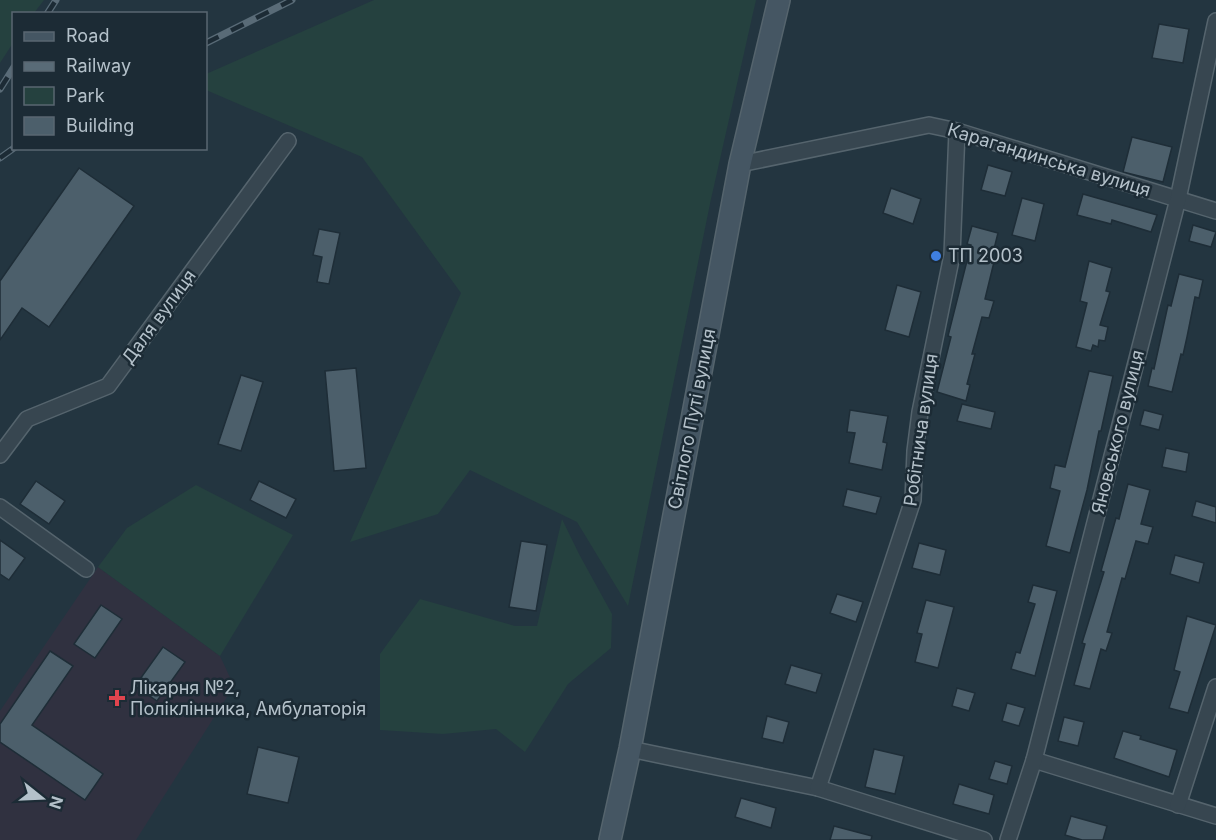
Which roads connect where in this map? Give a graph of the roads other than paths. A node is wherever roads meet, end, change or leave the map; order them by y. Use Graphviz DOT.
graph roads {
  1 [pos="779,0"];
  2 [pos="1216,21"];
  3 [pos="957,131"];
  4 [pos="288,141"];
  5 [pos="740,164"];
  6 [pos="1178,199"];
  7 [pos="1216,211"];
  8 [pos="0,455"];
  9 [pos="0,507"];
  10 [pos="87,569"];
  11 [pos="1216,687"];
  12 [pos="630,749"];
  13 [pos="1034,760"];
  14 [pos="818,788"];
  15 [pos="1178,805"];
  16 [pos="1216,816"];
  17 [pos="610,840"];
  18 [pos="984,840"];
  19 [pos="1008,840"];
  1 -- 5 [label="main road, Світлого Путі вулиця"];
  2 -- 6 [label="street, Яновського вулиця"];
  3 -- 5 [label="street, Карагандинська вулиця"];
  3 -- 6 [label="street, Карагандинська вулиця"];
  3 -- 14 [label="street, Робітнича вулиця"];
  4 -- 8 [label="street, Даля вулиця"];
  5 -- 12 [label="main road, Світлого Путі вулиця"];
  6 -- 7 [label="street, Карагандинська вулиця"];
  6 -- 13 [label="street, Яновського вулиця"];
  9 -- 10 [label="street"];
  11 -- 15 [label="street"];
  12 -- 14 [label="street"];
  12 -- 17 [label="main road, Світлого Путі вулиця"];
  13 -- 15 [label="street"];
  13 -- 19 [label="street, Яновського вулиця"];
  14 -- 18 [label="street"];
  15 -- 16 [label="street"];
}
